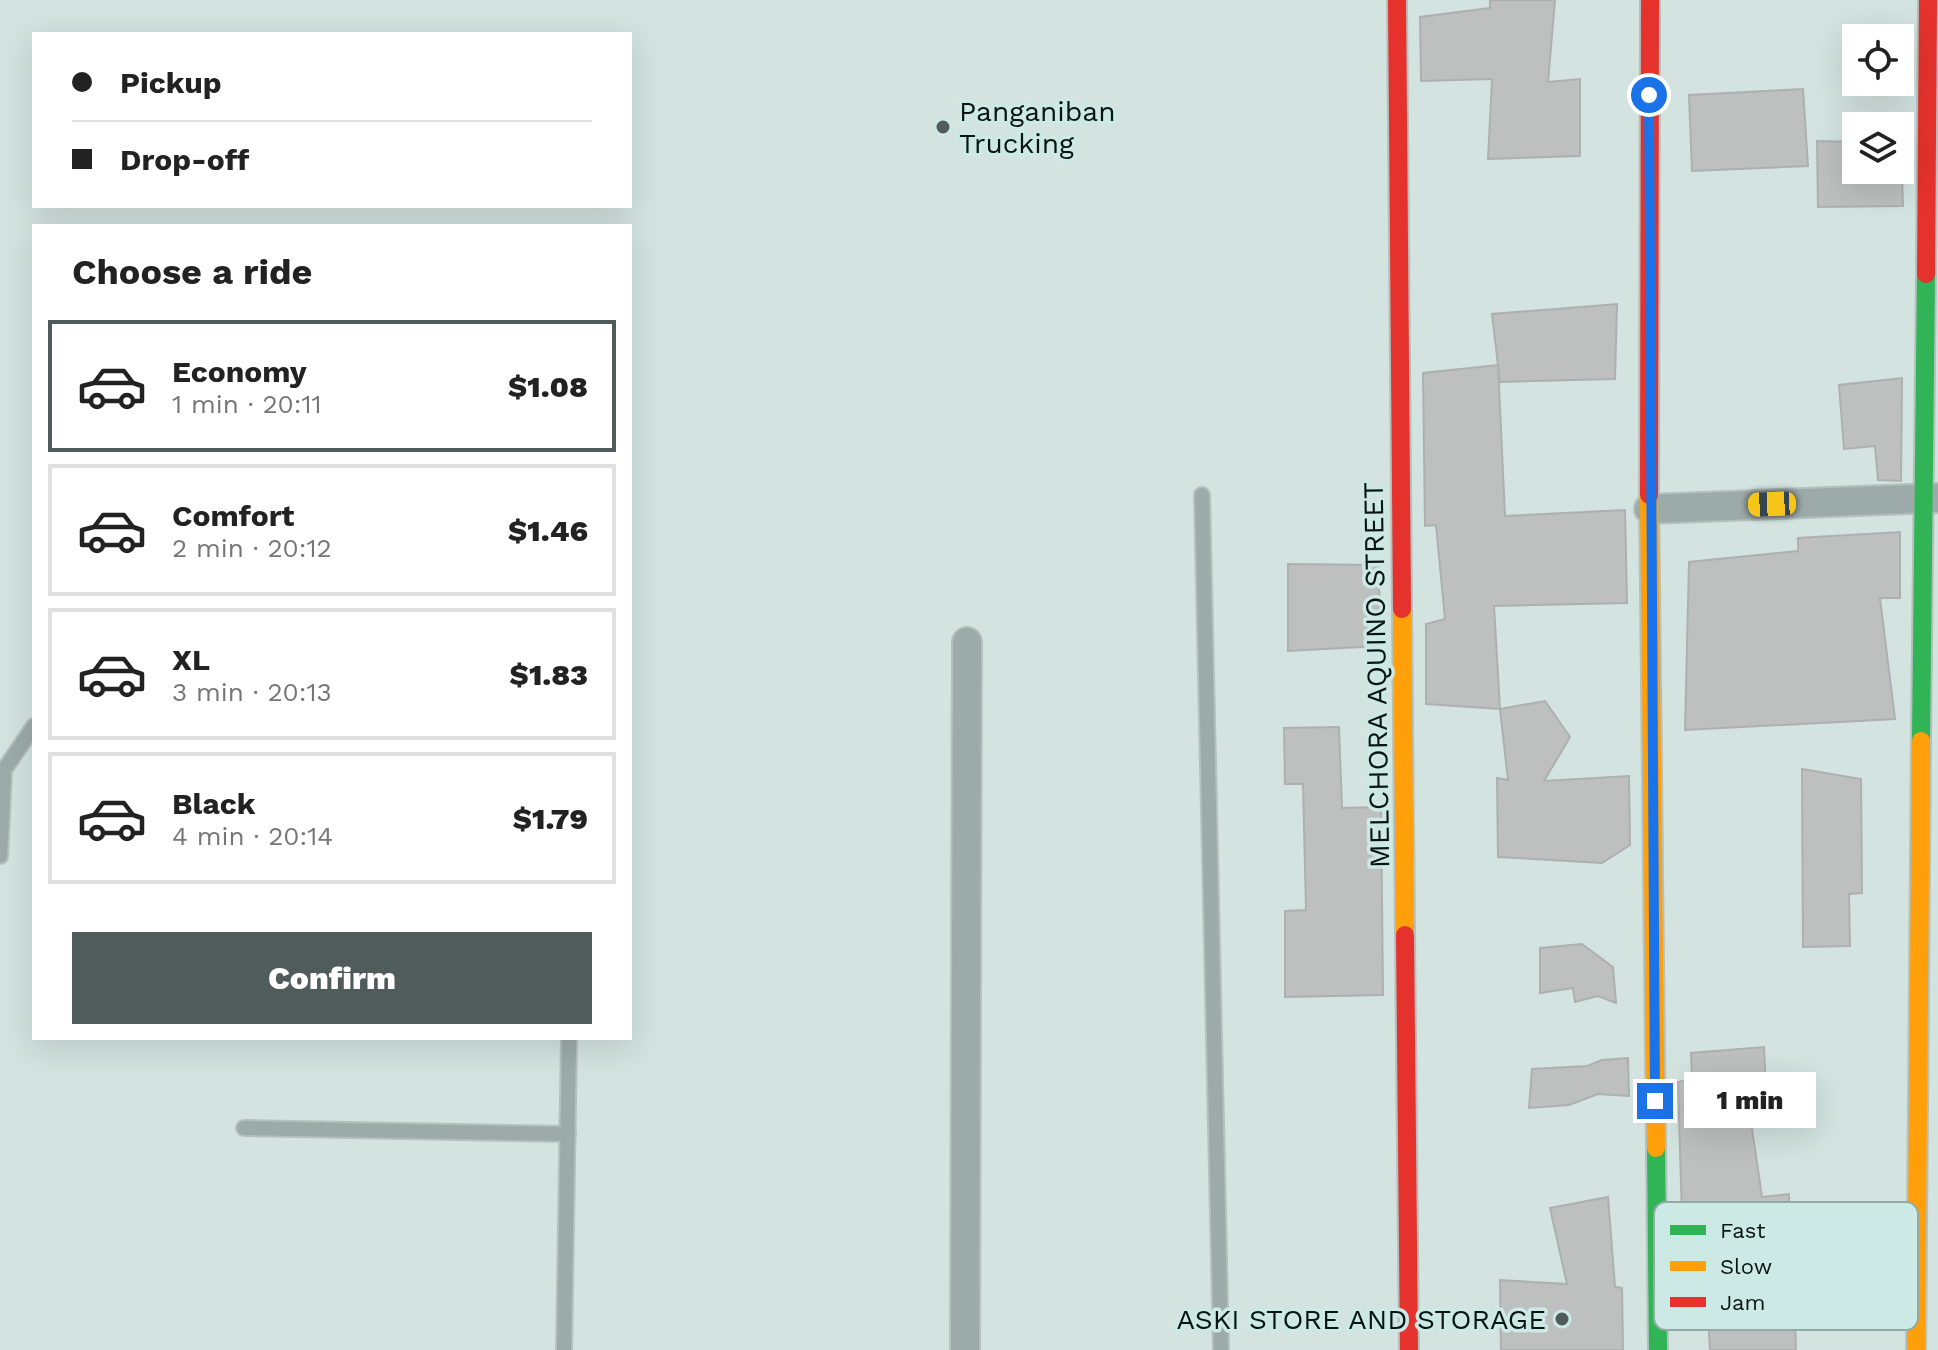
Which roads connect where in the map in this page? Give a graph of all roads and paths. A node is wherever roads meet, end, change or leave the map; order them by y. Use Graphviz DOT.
graph roads {
  1 [pos="1397,0"];
  2 [pos="1650,0"];
  3 [pos="1928,0"];
  4 [pos="1202,495"];
  5 [pos="1932,498"];
  6 [pos="1649,509"];
  7 [pos="967,642"];
  8 [pos="32,729"];
  9 [pos="0,856"];
  10 [pos="569,1040"];
  11 [pos="244,1128"];
  12 [pos="568,1134"];
  13 [pos="1656,1202"];
  14 [pos="1918,1244"];
  15 [pos="1658,1330"];
  16 [pos="1916,1330"];
  17 [pos="564,1350"];
  18 [pos="965,1350"];
  19 [pos="1221,1350"];
  20 [pos="1409,1350"];
  21 [pos="1658,1350"];
  22 [pos="1916,1350"];
  1 -- 20 [label="street, MELCHORA AQUINO STREET"];
  2 -- 6 [label="street"];
  3 -- 5 [label="street"];
  4 -- 19 [label="lane"];
  5 -- 6 [label="street"];
  5 -- 14 [label="street"];
  6 -- 13 [label="street"];
  7 -- 18 [label="street"];
  8 -- 9 [label="lane"];
  10 -- 12 [label="lane"];
  11 -- 12 [label="lane"];
  12 -- 17 [label="lane"];
  15 -- 21 [label="street"];
  16 -- 22 [label="street"];
}
